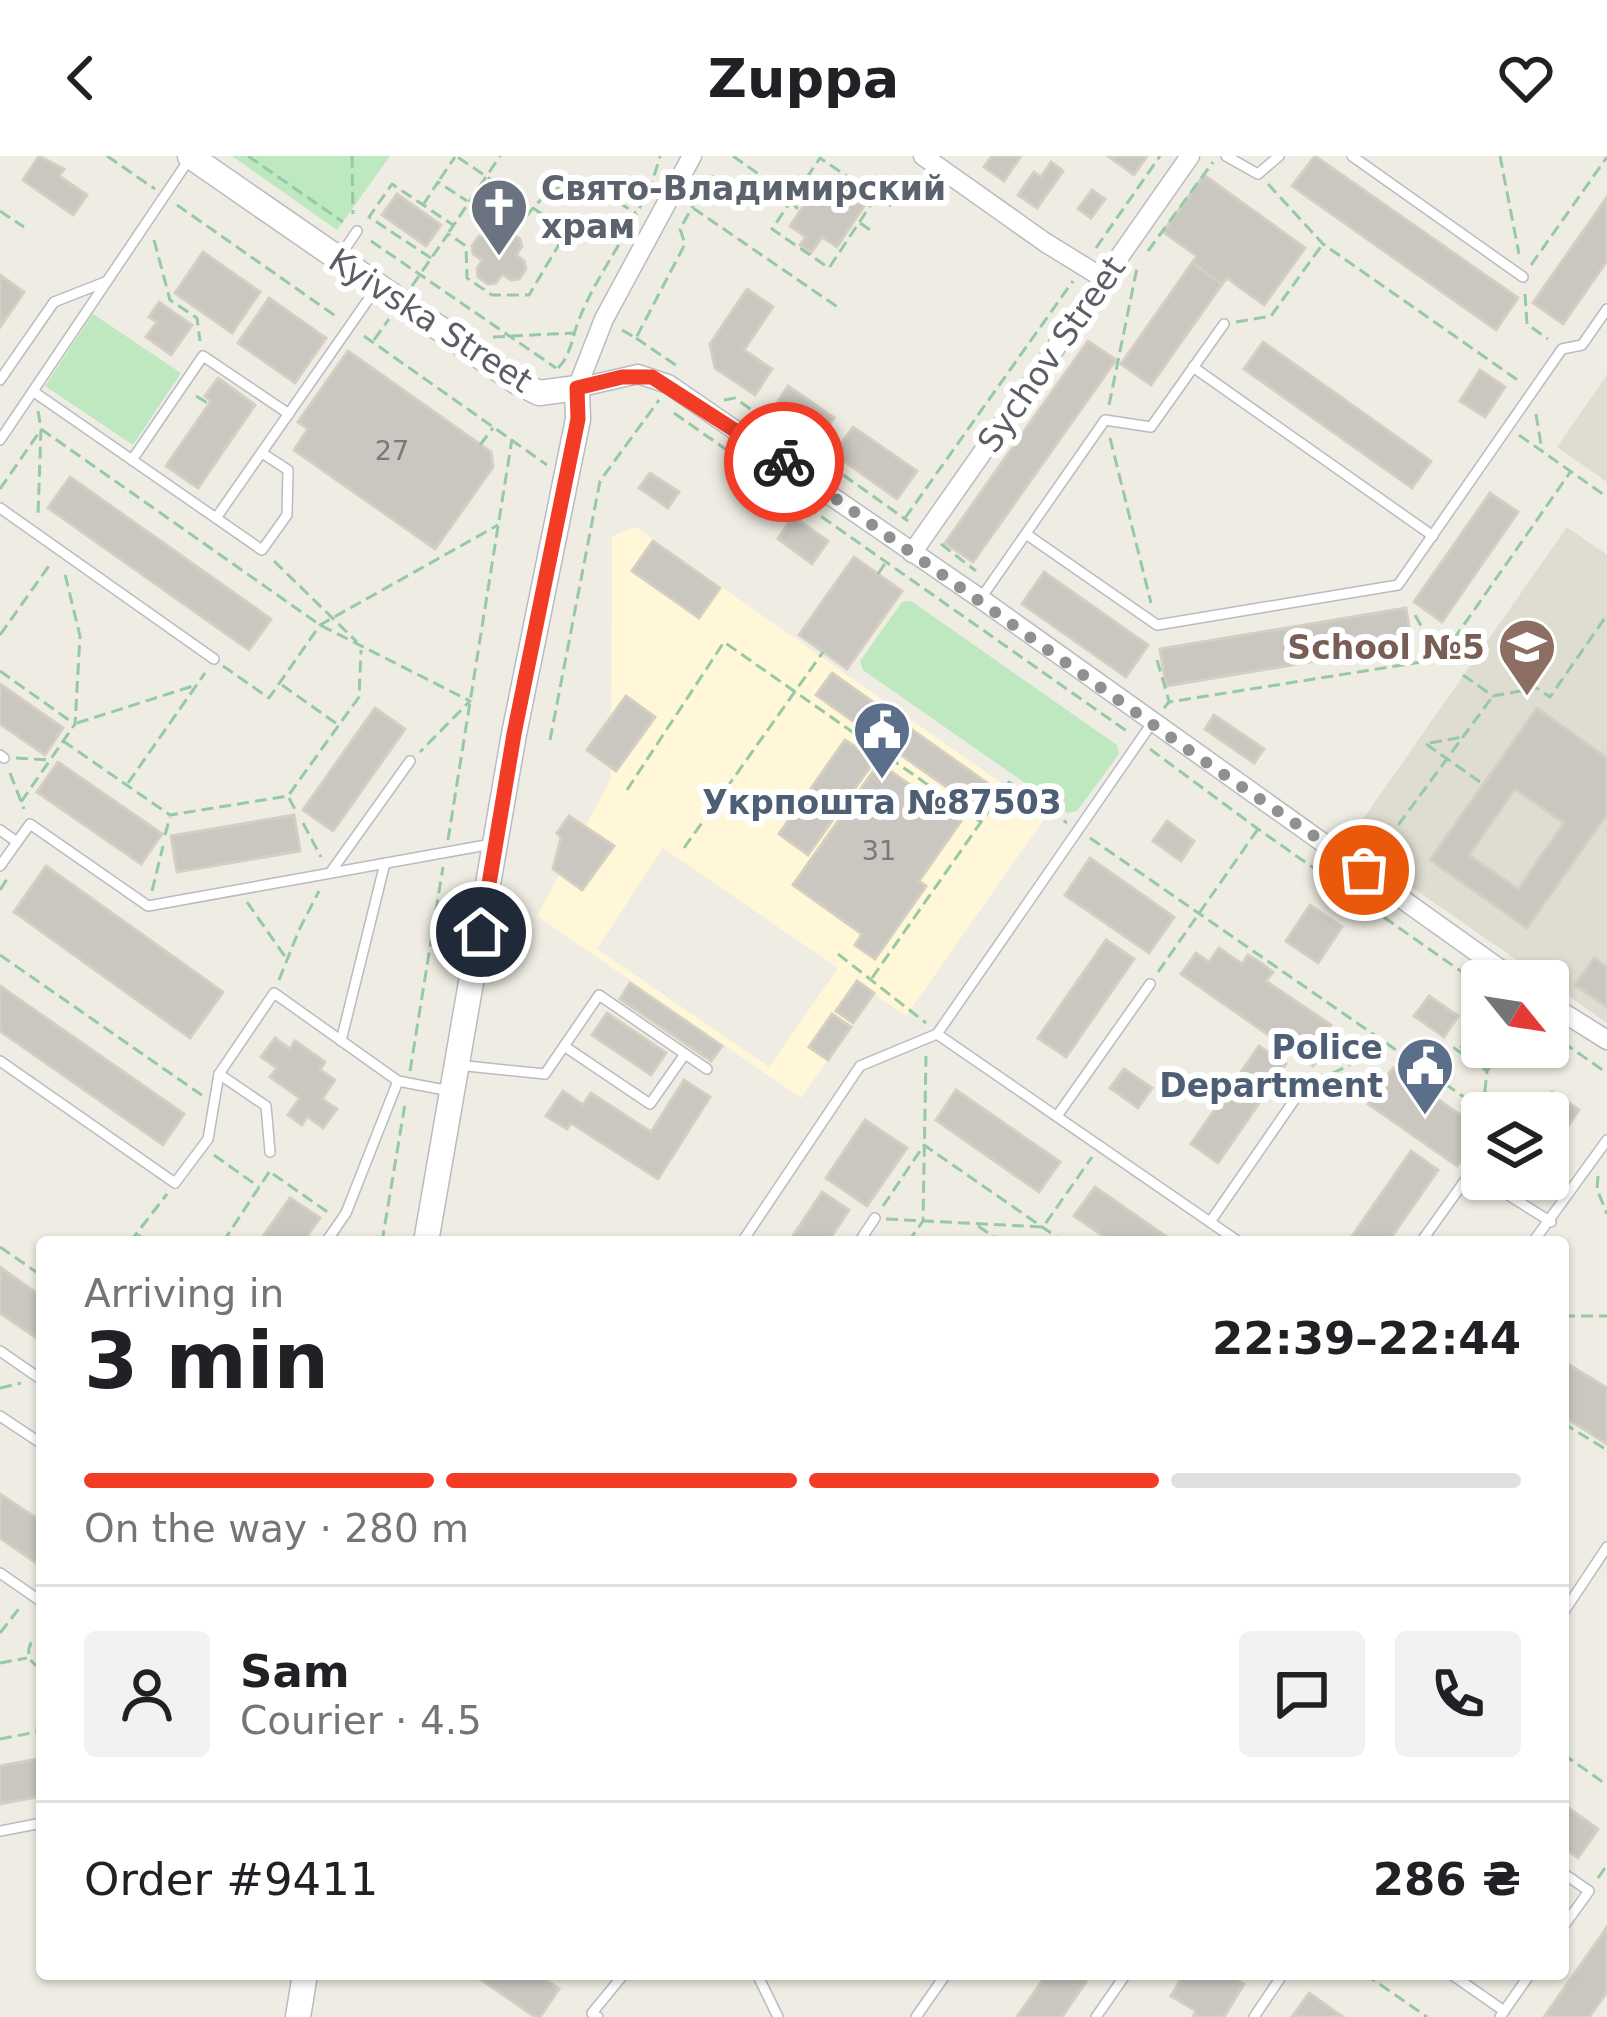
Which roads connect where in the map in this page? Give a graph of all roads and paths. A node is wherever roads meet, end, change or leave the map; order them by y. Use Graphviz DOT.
graph roads {
  1 [pos="107,156"];
  2 [pos="191,156"];
  3 [pos="248,156"];
  4 [pos="352,156"];
  5 [pos="456,156"];
  6 [pos="500,156"];
  7 [pos="660,156"];
  8 [pos="733,156"];
  9 [pos="923,156"];
  10 [pos="1160,156"];
  11 [pos="1226,156"];
  12 [pos="1279,156"];
  13 [pos="1352,156"];
  14 [pos="1500,156"];
  15 [pos="1183,158"];
  16 [pos="1607,158"];
  17 [pos="691,159"];
  18 [pos="1258,174"];
  19 [pos="710,175"];
  20 [pos="486,177"];
  21 [pos="438,182"];
  22 [pos="671,194"];
  23 [pos="165,196"];
  24 [pos="876,197"];
  25 [pos="469,202"];
  26 [pos="789,204"];
  27 [pos="423,205"];
  28 [pos="754,206"];
  29 [pos="891,206"];
  30 [pos="532,207"];
  31 [pos="692,208"];
  32 [pos="0,211"];
  33 [pos="800,211"];
  34 [pos="638,213"];
  35 [pos="149,221"];
  36 [pos="859,223"];
  37 [pos="453,225"];
  38 [pos="25,227"];
  39 [pos="357,231"];
  40 [pos="516,232"];
  41 [pos="873,232"];
  42 [pos="448,233"];
  43 [pos="1323,244"];
  44 [pos="431,258"];
  45 [pos="338,259"];
  46 [pos="1083,266"];
  47 [pos="1137,266"];
  48 [pos="420,275"];
  49 [pos="1523,277"];
  50 [pos="1103,278"];
  51 [pos="105,282"];
  52 [pos="376,286"];
  53 [pos="400,303"];
  54 [pos="839,308"];
  55 [pos="1607,309"];
  56 [pos="604,319"];
  57 [pos="1224,324"];
  58 [pos="350,326"];
  59 [pos="575,333"];
  60 [pos="508,336"];
  61 [pos="373,341"];
  62 [pos="1562,349"];
  63 [pos="203,356"];
  64 [pos="1193,367"];
  65 [pos="0,380"];
  66 [pos="577,388"];
  67 [pos="1533,391"];
  68 [pos="34,392"];
  69 [pos="663,393"];
  70 [pos="289,414"];
  71 [pos="1106,420"];
  72 [pos="494,426"];
  73 [pos="1508,427"];
  74 [pos="41,429"];
  75 [pos="0,440"];
  76 [pos="481,445"];
  77 [pos="1542,451"];
  78 [pos="262,453"];
  79 [pos="132,460"];
  80 [pos="566,471"];
  81 [pos="1571,471"];
  82 [pos="0,489"];
  83 [pos="1607,496"];
  84 [pos="0,508"];
  85 [pos="217,518"];
  86 [pos="904,519"];
  87 [pos="498,524"];
  88 [pos="1026,534"];
  89 [pos="38,535"];
  90 [pos="1433,536"];
  91 [pos="59,550"];
  92 [pos="262,550"];
  93 [pos="912,553"];
  94 [pos="887,561"];
  95 [pos="878,574"];
  96 [pos="981,599"];
  97 [pos="1415,615"];
  98 [pos="1607,615"];
  99 [pos="332,618"];
  100 [pos="320,625"];
  101 [pos="1157,625"];
  102 [pos="0,635"];
  103 [pos="362,646"];
  104 [pos="824,652"];
  105 [pos="214,659"];
  106 [pos="1440,659"];
  107 [pos="1157,660"];
  108 [pos="0,671"];
  109 [pos="1463,675"];
  110 [pos="279,683"];
  111 [pos="196,686"];
  112 [pos="795,693"];
  113 [pos="1492,696"];
  114 [pos="1152,723"];
  115 [pos="75,724"];
  116 [pos="339,725"];
  117 [pos="1464,737"];
  118 [pos="550,740"];
  119 [pos="63,741"];
  120 [pos="1140,741"];
  121 [pos="2,756"];
  122 [pos="1448,759"];
  123 [pos="50,760"];
  124 [pos="410,761"];
  125 [pos="1484,784"];
  126 [pos="127,785"];
  127 [pos="627,790"];
  128 [pos="288,796"];
  129 [pos="21,802"];
  130 [pos="297,813"];
  131 [pos="170,815"];
  132 [pos="981,822"];
  133 [pos="303,823"];
  134 [pos="29,824"];
  135 [pos="1258,829"];
  136 [pos="0,830"];
  137 [pos="1078,830"];
  138 [pos="165,835"];
  139 [pos="17,842"];
  140 [pos="497,843"];
  141 [pos="163,846"];
  142 [pos="684,848"];
  143 [pos="385,863"];
  144 [pos="0,866"];
  145 [pos="1364,870"];
  146 [pos="330,873"];
  147 [pos="238,890"];
  148 [pos="1349,894"];
  149 [pos="148,906"];
  150 [pos="1199,914"];
  151 [pos="838,954"];
  152 [pos="0,955"];
  153 [pos="287,960"];
  154 [pos="1488,960"];
  155 [pos="1461,971"];
  156 [pos="872,978"];
  157 [pos="1150,984"];
  158 [pos="274,993"];
  159 [pos="1569,1016"];
  160 [pos="938,1034"];
  161 [pos="1607,1040"];
  162 [pos="341,1041"];
  163 [pos="564,1046"];
  164 [pos="1569,1047"];
  165 [pos="926,1050"];
  166 [pos="685,1054"];
  167 [pos="0,1061"];
  168 [pos="457,1065"];
  169 [pos="1418,1065"];
  170 [pos="1350,1066"];
  171 [pos="1488,1068"];
  172 [pos="707,1069"];
  173 [pos="1486,1071"];
  174 [pos="219,1073"];
  175 [pos="1607,1073"];
  176 [pos="398,1081"];
  177 [pos="1304,1086"];
  178 [pos="452,1092"];
  179 [pos="1485,1092"];
  180 [pos="1461,1095"];
  181 [pos="214,1104"];
  182 [pos="1058,1117"];
  183 [pos="1607,1140"];
  184 [pos="924,1145"];
  185 [pos="1100,1146"];
  186 [pos="202,1147"];
  187 [pos="270,1152"];
  188 [pos="1569,1179"];
  189 [pos="175,1183"];
  190 [pos="1461,1186"];
  191 [pos="1577,1186"];
  192 [pos="261,1188"];
  193 [pos="1597,1189"];
  194 [pos="1516,1200"];
  195 [pos="1607,1214"];
  196 [pos="875,1218"];
  197 [pos="340,1221"];
  198 [pos="922,1221"];
  199 [pos="1210,1222"];
  200 [pos="1551,1222"];
  201 [pos="975,1224"];
  202 [pos="1043,1227"];
  203 [pos="136,1234"];
  204 [pos="139,1236"];
  205 [pos="227,1236"];
  206 [pos="330,1236"];
  207 [pos="427,1236"];
  208 [pos="746,1236"];
  209 [pos="864,1236"];
  210 [pos="912,1236"];
  211 [pos="992,1236"];
  212 [pos="1056,1236"];
  213 [pos="1230,1236"];
  214 [pos="1425,1236"];
  215 [pos="1538,1236"];
  216 [pos="0,1247"];
  217 [pos="36,1272"];
  218 [pos="1569,1316"];
  219 [pos="1607,1316"];
  220 [pos="0,1351"];
  221 [pos="36,1376"];
  222 [pos="0,1416"];
  223 [pos="1569,1427"];
  224 [pos="36,1440"];
  225 [pos="1607,1450"];
  226 [pos="1607,1547"];
  227 [pos="0,1573"];
  228 [pos="30,1594"];
  229 [pos="36,1598"];
  230 [pos="1569,1604"];
  231 [pos="0,1633"];
  232 [pos="36,1640"];
  233 [pos="29,1658"];
  234 [pos="0,1663"];
  235 [pos="36,1663"];
  236 [pos="36,1732"];
  237 [pos="0,1739"];
  238 [pos="1569,1758"];
  239 [pos="1607,1782"];
  240 [pos="36,1824"];
  241 [pos="0,1831"];
  242 [pos="1607,1865"];
  243 [pos="1569,1877"];
  244 [pos="1588,1891"];
  245 [pos="1569,1919"];
  246 [pos="304,1980"];
  247 [pos="606,1980"];
  248 [pos="616,1980"];
  249 [pos="760,1980"];
  250 [pos="942,1980"];
  251 [pos="1122,1980"];
  252 [pos="1279,1980"];
  253 [pos="1374,1980"];
  254 [pos="1459,1980"];
  255 [pos="1526,1980"];
  256 [pos="612,1984"];
  257 [pos="1502,2014"];
  258 [pos="298,2017"];
  259 [pos="598,2017"];
  260 [pos="778,2017"];
  261 [pos="916,2017"];
  262 [pos="1096,2017"];
  263 [pos="1254,2017"];
  264 [pos="1426,2017"];
  1 -- 23 [label="path"];
  2 -- 23 [label="lane"];
  2 -- 45 [label="street, Kyivska Street"];
  3 -- 4 [label="path"];
  5 -- 20 [label="path"];
  5 -- 21 [label="path"];
  6 -- 20 [label="path"];
  7 -- 34 [label="path"];
  8 -- 26 [label="path"];
  9 -- 46 [label="street"];
  10 -- 46 [label="path"];
  11 -- 18 [label="lane"];
  12 -- 18 [label="lane"];
  13 -- 49 [label="lane"];
  14 -- 49 [label="path"];
  15 -- 50 [label="street, Sychov Street"];
  16 -- 49 [label="path"];
  17 -- 19 [label="path"];
  17 -- 22 [label="street"];
  18 -- 43 [label="path"];
  19 -- 28 [label="path"];
  19 -- 31 [label="path"];
  20 -- 25 [label="path"];
  20 -- 30 [label="path"];
  21 -- 25 [label="path"];
  21 -- 27 [label="path"];
  22 -- 31 [label="path"];
  22 -- 56 [label="street"];
  23 -- 35 [label="lane"];
  23 -- 58 [label="path"];
  24 -- 26 [label="path"];
  24 -- 29 [label="path"];
  24 -- 36 [label="path"];
  25 -- 37 [label="path"];
  26 -- 33 [label="path"];
  26 -- 36 [label="path"];
  27 -- 37 [label="path"];
  27 -- 44 [label="path"];
  30 -- 34 [label="path"];
  30 -- 40 [label="path"];
  30 -- 42 [label="path"];
  31 -- 54 [label="path"];
  31 -- 56 [label="path"];
  32 -- 38 [label="path"];
  34 -- 59 [label="path"];
  35 -- 51 [label="lane"];
  35 -- 63 [label="path"];
  36 -- 41 [label="path"];
  37 -- 42 [label="path"];
  39 -- 45 [label="lane"];
  39 -- 48 [label="path"];
  42 -- 44 [label="path"];
  43 -- 57 [label="path"];
  43 -- 67 [label="path"];
  44 -- 48 [label="path"];
  45 -- 52 [label="street, Kyivska Street"];
  46 -- 50 [label="street"];
  46 -- 86 [label="path"];
  47 -- 71 [label="path"];
  48 -- 53 [label="path"];
  48 -- 60 [label="path"];
  49 -- 62 [label="path"];
  50 -- 93 [label="street, Sychov Street"];
  51 -- 65 [label="lane"];
  51 -- 68 [label="lane"];
  52 -- 53 [label="street, Kyivska Street"];
  52 -- 58 [label="lane"];
  53 -- 61 [label="path"];
  53 -- 66 [label="street, Kyivska Street"];
  55 -- 62 [label="lane"];
  56 -- 66 [label="street"];
  57 -- 64 [label="lane"];
  58 -- 61 [label="path"];
  58 -- 70 [label="lane"];
  59 -- 60 [label="path"];
  59 -- 60 [label="path"];
  61 -- 72 [label="path"];
  62 -- 67 [label="lane"];
  63 -- 70 [label="lane"];
  63 -- 79 [label="lane"];
  64 -- 71 [label="lane"];
  64 -- 90 [label="lane"];
  66 -- 69 [label="street, Kyivska Street"];
  66 -- 80 [label="street"];
  67 -- 73 [label="lane"];
  67 -- 77 [label="path"];
  68 -- 75 [label="lane"];
  68 -- 79 [label="lane"];
  69 -- 93 [label="street"];
  69 -- 94 [label="path"];
  69 -- 118 [label="path"];
  70 -- 78 [label="lane"];
  71 -- 88 [label="lane"];
  71 -- 101 [label="path"];
  72 -- 76 [label="path"];
  72 -- 80 [label="path"];
  73 -- 77 [label="path"];
  73 -- 90 [label="lane"];
  74 -- 82 [label="path"];
  74 -- 89 [label="path"];
  74 -- 100 [label="path"];
  77 -- 81 [label="path"];
  78 -- 85 [label="lane"];
  78 -- 92 [label="lane"];
  79 -- 85 [label="lane"];
  80 -- 140 [label="street"];
  81 -- 83 [label="path"];
  81 -- 106 [label="path"];
  84 -- 89 [label="lane"];
  85 -- 92 [label="lane"];
  87 -- 99 [label="path"];
  88 -- 96 [label="lane"];
  88 -- 101 [label="lane"];
  89 -- 91 [label="lane"];
  90 -- 101 [label="lane"];
  91 -- 102 [label="path"];
  91 -- 105 [label="lane"];
  91 -- 115 [label="path"];
  92 -- 99 [label="path"];
  93 -- 96 [label="street"];
  94 -- 95 [label="path"];
  94 -- 120 [label="path"];
  96 -- 114 [label="street"];
  97 -- 106 [label="path"];
  98 -- 113 [label="path"];
  99 -- 100 [label="path"];
  99 -- 103 [label="path"];
  100 -- 103 [label="path"];
  100 -- 110 [label="path"];
  103 -- 116 [label="path"];
  103 -- 124 [label="path"];
  104 -- 112 [label="path"];
  105 -- 110 [label="path"];
  105 -- 111 [label="path"];
  106 -- 107 [label="path"];
  108 -- 115 [label="path"];
  109 -- 113 [label="path"];
  110 -- 116 [label="path"];
  111 -- 115 [label="path"];
  111 -- 126 [label="path"];
  112 -- 127 [label="path"];
  112 -- 132 [label="path"];
  112 -- 142 [label="path"];
  113 -- 117 [label="path"];
  114 -- 120 [label="lane"];
  114 -- 145 [label="street"];
  115 -- 119 [label="path"];
  116 -- 128 [label="path"];
  117 -- 122 [label="path"];
  117 -- 122 [label="path"];
  119 -- 123 [label="path"];
  119 -- 126 [label="path"];
  120 -- 135 [label="path"];
  120 -- 137 [label="lane"];
  121 -- 123 [label="path"];
  121 -- 129 [label="path"];
  122 -- 125 [label="path"];
  122 -- 145 [label="path"];
  123 -- 129 [label="path"];
  124 -- 146 [label="lane"];
  126 -- 131 [label="path"];
  128 -- 130 [label="path"];
  128 -- 131 [label="path"];
  129 -- 134 [label="path"];
  131 -- 138 [label="path"];
  132 -- 137 [label="path"];
  132 -- 156 [label="path"];
  133 -- 146 [label="path"];
  134 -- 139 [label="lane"];
  134 -- 149 [label="lane"];
  135 -- 148 [label="path"];
  135 -- 150 [label="path"];
  136 -- 139 [label="lane"];
  137 -- 150 [label="path"];
  137 -- 160 [label="lane"];
  139 -- 144 [label="lane"];
  140 -- 143 [label="lane"];
  140 -- 168 [label="street"];
  141 -- 149 [label="path"];
  143 -- 146 [label="lane"];
  143 -- 162 [label="lane"];
  145 -- 148 [label="path"];
  145 -- 154 [label="street"];
  146 -- 147 [label="lane"];
  146 -- 153 [label="path"];
  147 -- 149 [label="lane"];
  147 -- 153 [label="path"];
  148 -- 155 [label="path"];
  150 -- 157 [label="path"];
  150 -- 169 [label="path"];
  151 -- 156 [label="path"];
  152 -- 181 [label="path"];
  153 -- 158 [label="path"];
  156 -- 160 [label="path"];
  157 -- 182 [label="lane"];
  158 -- 162 [label="lane"];
  158 -- 174 [label="lane"];
  159 -- 161 [label="street"];
  160 -- 182 [label="lane"];
  160 -- 208 [label="lane"];
  162 -- 176 [label="lane"];
  163 -- 166 [label="lane"];
  163 -- 166 [label="lane"];
  163 -- 168 [label="lane"];
  164 -- 175 [label="path"];
  165 -- 184 [label="path"];
  166 -- 172 [label="lane"];
  167 -- 189 [label="lane"];
  168 -- 178 [label="street"];
  169 -- 173 [label="path"];
  169 -- 180 [label="path"];
  170 -- 177 [label="path"];
  171 -- 173 [label="path"];
  173 -- 179 [label="path"];
  174 -- 181 [label="lane"];
  174 -- 187 [label="lane"];
  176 -- 178 [label="lane"];
  176 -- 197 [label="lane"];
  177 -- 199 [label="lane"];
  178 -- 207 [label="street"];
  181 -- 186 [label="lane"];
  182 -- 185 [label="lane"];
  183 -- 191 [label="lane"];
  184 -- 196 [label="path"];
  184 -- 198 [label="path"];
  184 -- 202 [label="path"];
  185 -- 199 [label="lane"];
  185 -- 202 [label="path"];
  186 -- 189 [label="lane"];
  186 -- 192 [label="path"];
  188 -- 191 [label="path"];
  189 -- 203 [label="path"];
  190 -- 214 [label="lane"];
  191 -- 200 [label="lane"];
  192 -- 197 [label="path"];
  192 -- 205 [label="path"];
  193 -- 195 [label="path"];
  194 -- 200 [label="lane"];
  196 -- 198 [label="path"];
  196 -- 209 [label="lane"];
  197 -- 206 [label="lane"];
  198 -- 201 [label="path"];
  198 -- 210 [label="path"];
  199 -- 213 [label="lane"];
  200 -- 215 [label="lane"];
  201 -- 202 [label="path"];
  201 -- 211 [label="path"];
  202 -- 212 [label="path"];
  203 -- 204 [label="path"];
  216 -- 217 [label="path"];
  218 -- 219 [label="path"];
  220 -- 221 [label="lane"];
  222 -- 224 [label="lane"];
  223 -- 225 [label="path"];
  226 -- 230 [label="lane"];
  227 -- 228 [label="lane"];
  228 -- 229 [label="lane"];
  228 -- 231 [label="path"];
  232 -- 233 [label="path"];
  233 -- 234 [label="path"];
  233 -- 235 [label="path"];
  236 -- 237 [label="path"];
  238 -- 239 [label="path"];
  240 -- 241 [label="lane"];
  242 -- 244 [label="path"];
  243 -- 244 [label="lane"];
  244 -- 245 [label="lane"];
  246 -- 258 [label="street"];
  247 -- 256 [label="lane"];
  248 -- 256 [label="lane"];
  249 -- 260 [label="lane"];
  250 -- 261 [label="lane"];
  251 -- 262 [label="lane"];
  252 -- 263 [label="lane"];
  253 -- 264 [label="path"];
  254 -- 257 [label="lane"];
  255 -- 257 [label="lane"];
  256 -- 259 [label="lane"];
}
